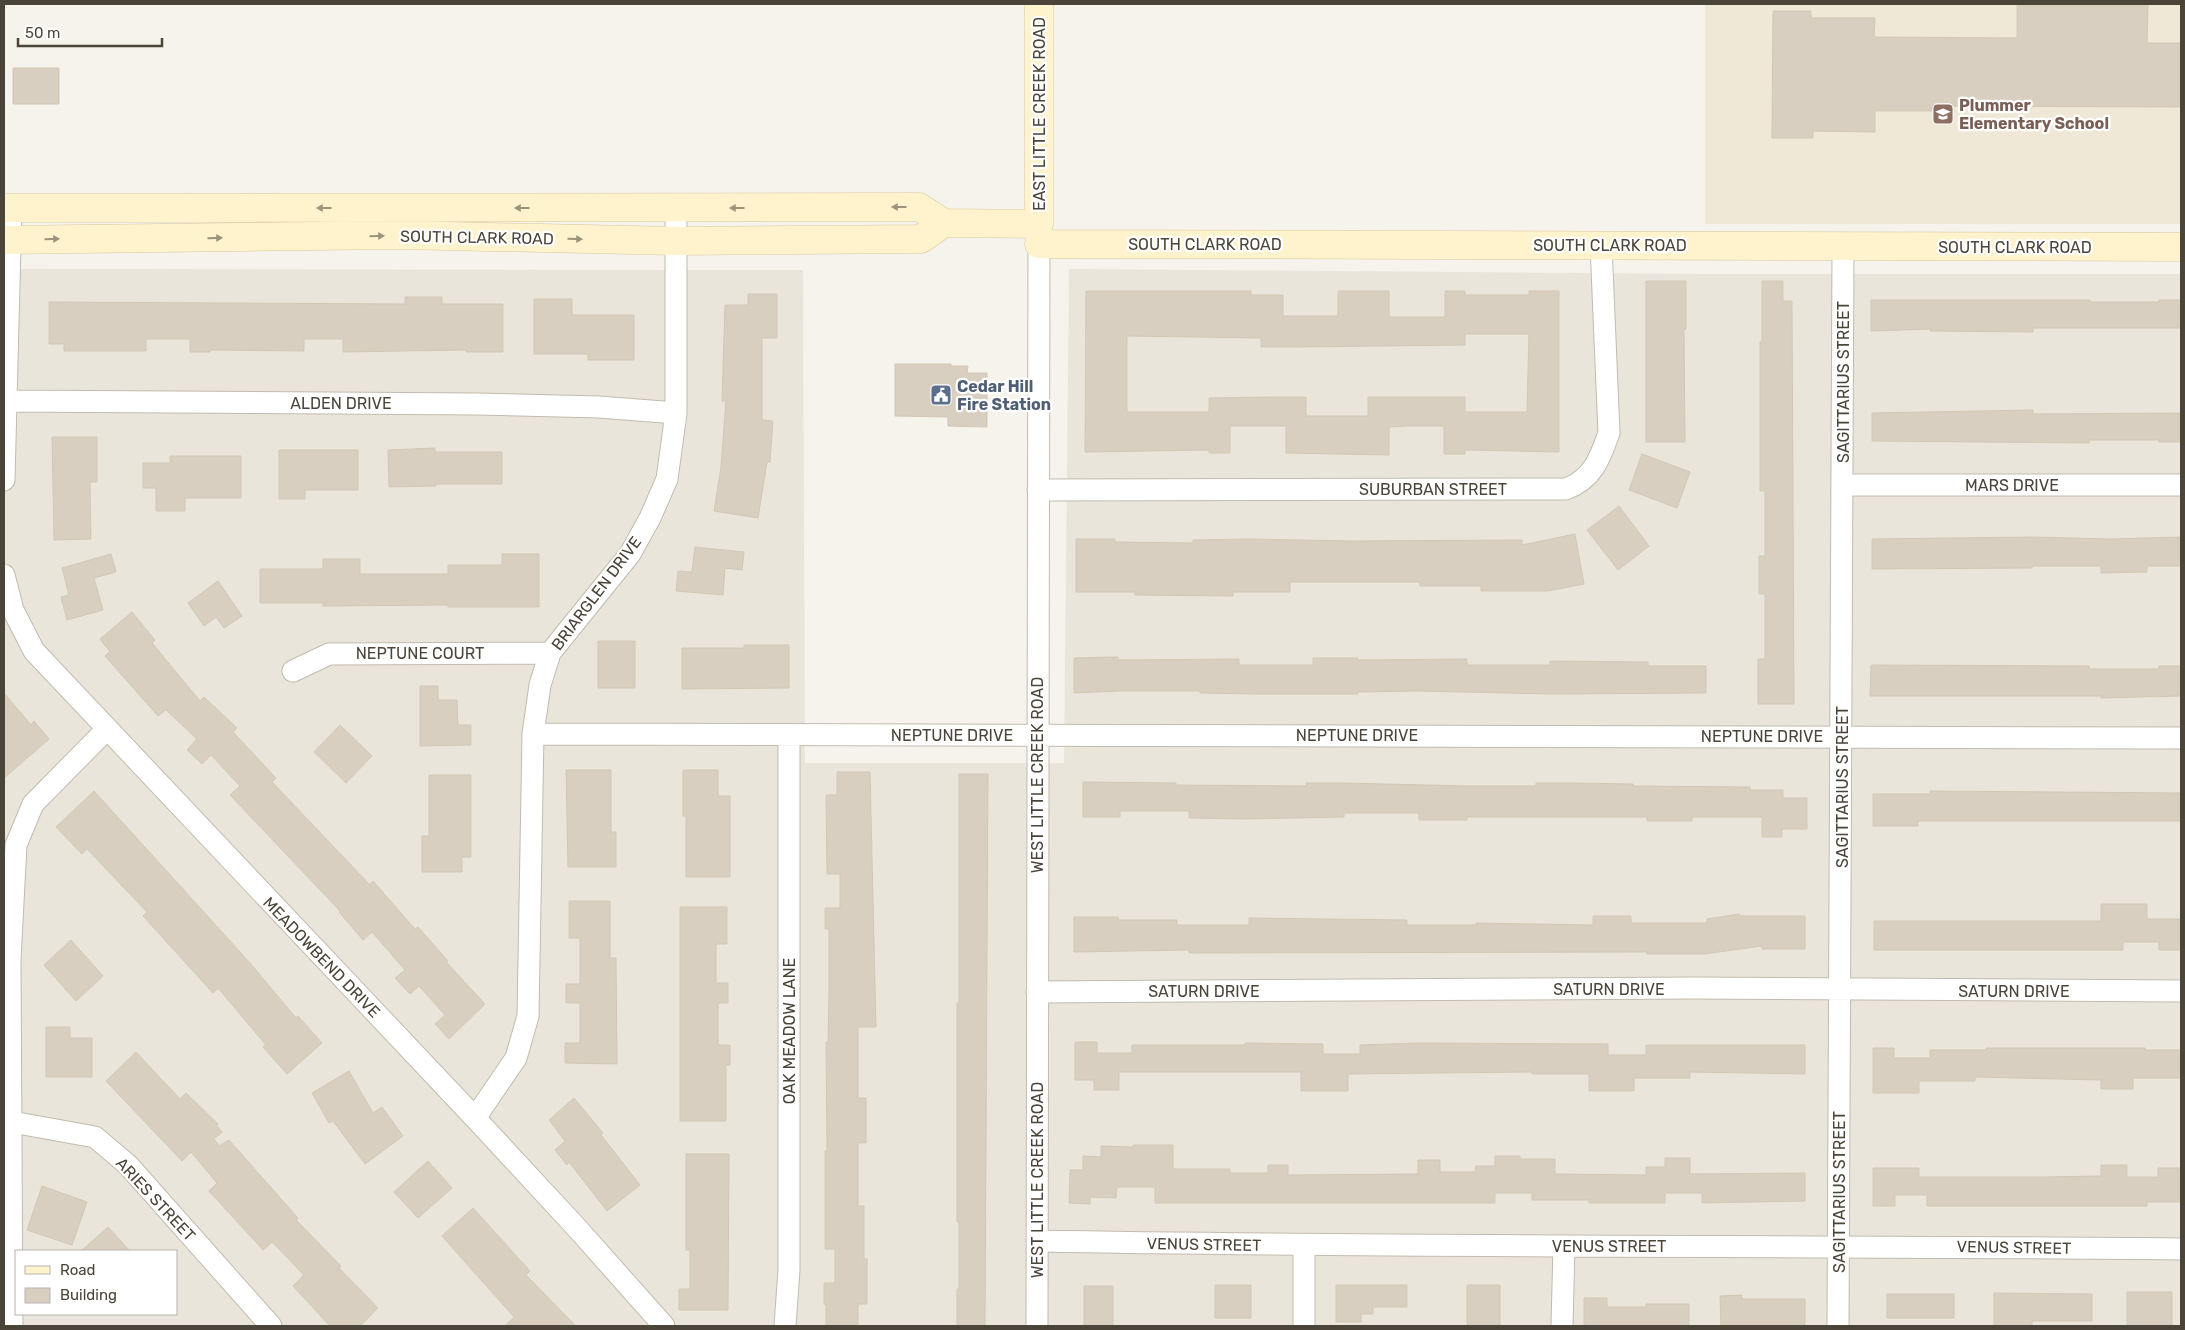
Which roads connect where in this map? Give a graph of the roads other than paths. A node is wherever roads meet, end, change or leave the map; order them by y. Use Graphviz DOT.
graph roads {
  1 [pos="1038,4"];
  2 [pos="8,208"];
  3 [pos="676,208"];
  4 [pos="944,223"];
  5 [pos="1039,234"];
  6 [pos="7,240"];
  7 [pos="676,241"];
  8 [pos="1602,245"];
  9 [pos="1843,247"];
  10 [pos="2181,247"];
  11 [pos="6,401"];
  12 [pos="676,413"];
  13 [pos="4,480"];
  14 [pos="1843,485"];
  15 [pos="2181,485"];
  16 [pos="1038,490"];
  17 [pos="4,575"];
  18 [pos="550,653"];
  19 [pos="293,671"];
  20 [pos="106,730"];
  21 [pos="532,734"];
  22 [pos="1037,734"];
  23 [pos="789,735"];
  24 [pos="1842,736"];
  25 [pos="2181,738"];
  26 [pos="1840,990"];
  27 [pos="2181,991"];
  28 [pos="1037,992"];
  29 [pos="475,1118"];
  30 [pos="12,1122"];
  31 [pos="1037,1241"];
  32 [pos="1839,1245"];
  33 [pos="1304,1246"];
  34 [pos="1564,1246"];
  35 [pos="2181,1249"];
  36 [pos="12,1326"];
  37 [pos="271,1326"];
  38 [pos="664,1326"];
  39 [pos="785,1326"];
  40 [pos="1037,1326"];
  41 [pos="1304,1326"];
  42 [pos="1562,1326"];
  43 [pos="1838,1326"];
  1 -- 5 [label="street, EAST LITTLE CREEK ROAD"];
  3 -- 2 [label="street, SOUTH CLARK ROAD, one-way"];
  2 -- 6 [label="street"];
  4 -- 3 [label="street, SOUTH CLARK ROAD, one-way"];
  3 -- 7 [label="street, BRIARGLEN DRIVE"];
  4 -- 5 [label="street, SOUTH CLARK ROAD"];
  4 -- 7 [label="street, SOUTH CLARK ROAD"];
  5 -- 8 [label="street, SOUTH CLARK ROAD"];
  5 -- 16 [label="street, WEST LITTLE CREEK ROAD"];
  6 -- 7 [label="street, SOUTH CLARK ROAD, one-way"];
  6 -- 11 [label="street"];
  7 -- 12 [label="street, BRIARGLEN DRIVE"];
  8 -- 9 [label="street, SOUTH CLARK ROAD"];
  8 -- 16 [label="street, SUBURBAN STREET"];
  9 -- 10 [label="street, SOUTH CLARK ROAD"];
  9 -- 14 [label="street, SAGITTARIUS STREET"];
  11 -- 12 [label="street, ALDEN DRIVE"];
  11 -- 13 [label="street"];
  12 -- 18 [label="street, BRIARGLEN DRIVE"];
  14 -- 15 [label="street, MARS DRIVE"];
  14 -- 24 [label="street, SAGITTARIUS STREET"];
  16 -- 22 [label="street, WEST LITTLE CREEK ROAD"];
  17 -- 20 [label="street, MEADOWBEND DRIVE"];
  18 -- 19 [label="street, NEPTUNE COURT"];
  18 -- 21 [label="street, BRIARGLEN DRIVE"];
  20 -- 29 [label="street, MEADOWBEND DRIVE"];
  20 -- 30 [label="street"];
  21 -- 23 [label="street, NEPTUNE DRIVE"];
  21 -- 29 [label="street, BRIARGLEN DRIVE"];
  22 -- 23 [label="street, NEPTUNE DRIVE"];
  22 -- 24 [label="street, NEPTUNE DRIVE"];
  22 -- 28 [label="street, WEST LITTLE CREEK ROAD"];
  23 -- 39 [label="street, OAK MEADOW LANE"];
  24 -- 25 [label="street, NEPTUNE DRIVE"];
  24 -- 26 [label="street, SAGITTARIUS STREET"];
  26 -- 27 [label="street, SATURN DRIVE"];
  26 -- 28 [label="street, SATURN DRIVE"];
  26 -- 32 [label="street, SAGITTARIUS STREET"];
  28 -- 31 [label="street, WEST LITTLE CREEK ROAD"];
  29 -- 38 [label="street, MEADOWBEND DRIVE"];
  30 -- 36 [label="street"];
  30 -- 37 [label="street, ARIES STREET"];
  31 -- 33 [label="street, VENUS STREET"];
  31 -- 40 [label="street, WEST LITTLE CREEK ROAD"];
  32 -- 34 [label="street, VENUS STREET"];
  32 -- 35 [label="street, VENUS STREET"];
  32 -- 43 [label="street, SAGITTARIUS STREET"];
  33 -- 34 [label="street, VENUS STREET"];
  33 -- 41 [label="street"];
  34 -- 42 [label="street"];
}
